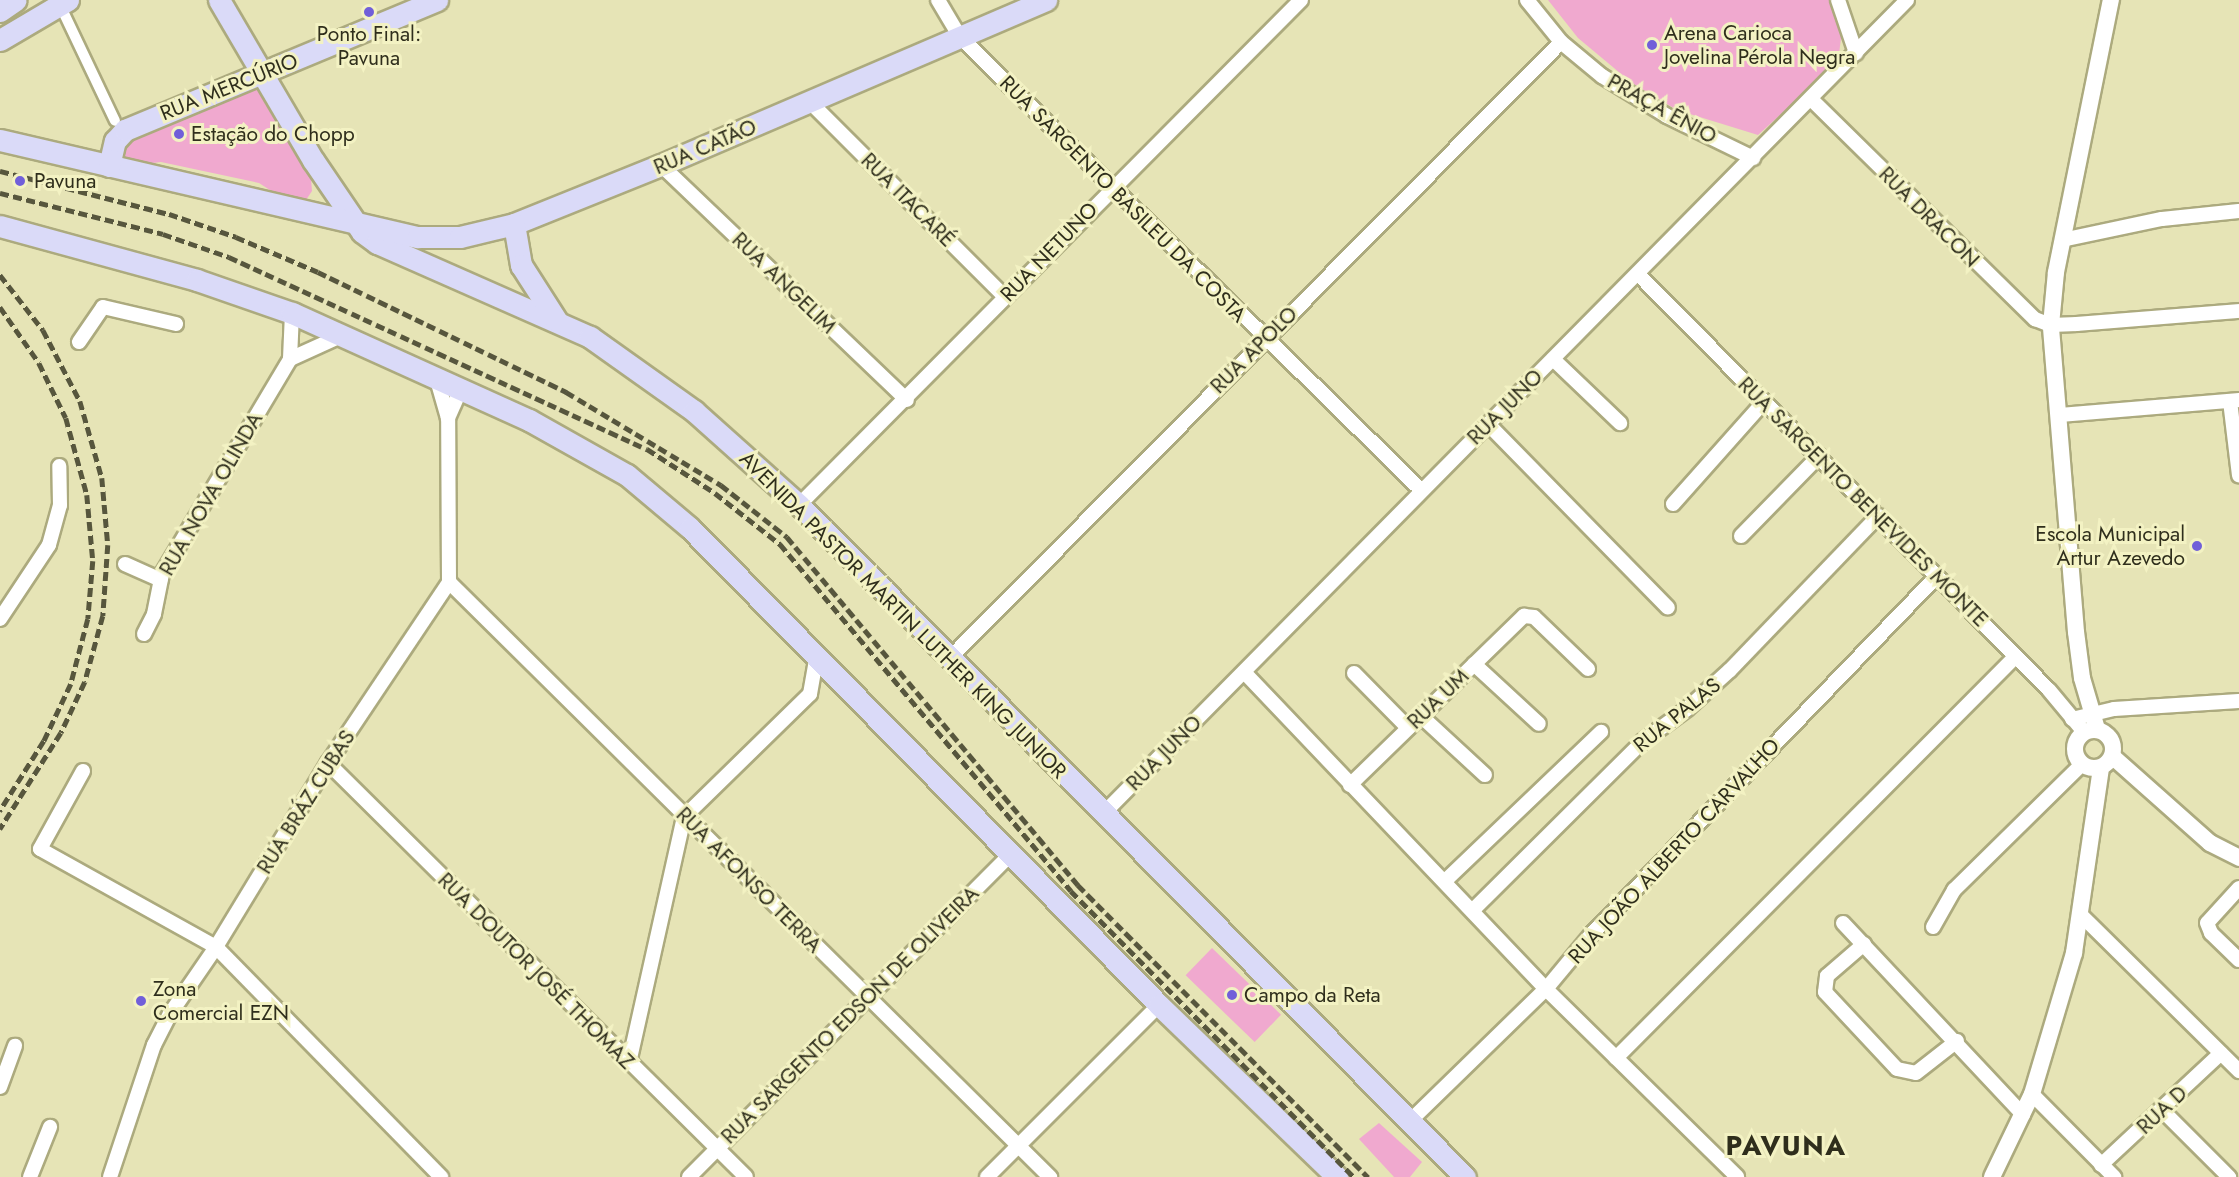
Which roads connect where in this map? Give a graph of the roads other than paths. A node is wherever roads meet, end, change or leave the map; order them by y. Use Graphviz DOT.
graph roads {
  1 [pos="16,0"];
  2 [pos="219,0"];
  3 [pos="437,0"];
  4 [pos="938,0"];
  5 [pos="1046,0"];
  6 [pos="1301,0"];
  7 [pos="1527,0"];
  8 [pos="1838,0"];
  9 [pos="1907,0"];
  10 [pos="2111,0"];
  11 [pos="64,2"];
  12 [pos="0,10"];
  13 [pos="960,37"];
  14 [pos="0,40"];
  15 [pos="1562,42"];
  16 [pos="1856,53"];
  17 [pos="263,74"];
  18 [pos="1812,100"];
  19 [pos="810,102"];
  20 [pos="115,121"];
  21 [pos="0,140"];
  22 [pos="1753,158"];
  23 [pos="661,165"];
  24 [pos="109,166"];
  25 [pos="1112,188"];
  26 [pos="2239,211"];
  27 [pos="352,221"];
  28 [pos="514,224"];
  29 [pos="0,226"];
  30 [pos="2062,240"];
  31 [pos="1639,275"];
  32 [pos="1005,297"];
  33 [pos="2239,311"];
  34 [pos="292,313"];
  35 [pos="558,321"];
  36 [pos="176,324"];
  37 [pos="2051,325"];
  38 [pos="341,336"];
  39 [pos="1264,339"];
  40 [pos="79,342"];
  41 [pos="290,359"];
  42 [pos="1553,359"];
  43 [pos="437,380"];
  44 [pos="460,391"];
  45 [pos="907,399"];
  46 [pos="2234,401"];
  47 [pos="1764,402"];
  48 [pos="2060,415"];
  49 [pos="448,418"];
  50 [pos="1620,423"];
  51 [pos="1488,424"];
  52 [pos="1819,456"];
  53 [pos="59,466"];
  54 [pos="2239,475"];
  55 [pos="1421,490"];
  56 [pos="1673,504"];
  57 [pos="799,505"];
  58 [pos="1878,516"];
  59 [pos="1741,536"];
  60 [pos="125,564"];
  61 [pos="1937,576"];
  62 [pos="161,579"];
  63 [pos="449,582"];
  64 [pos="1668,608"];
  65 [pos="0,619"];
  66 [pos="144,634"];
  67 [pos="817,655"];
  68 [pos="2015,657"];
  69 [pos="949,659"];
  70 [pos="1474,664"];
  71 [pos="1588,669"];
  72 [pos="1244,672"];
  73 [pos="1354,673"];
  74 [pos="840,678"];
  75 [pos="810,694"];
  76 [pos="2239,701"];
  77 [pos="1421,716"];
  78 [pos="1539,724"];
  79 [pos="2091,725"];
  80 [pos="1408,728"];
  81 [pos="1601,732"];
  82 [pos="2107,762"];
  83 [pos="328,763"];
  84 [pos="2082,764"];
  85 [pos="82,771"];
  86 [pos="1485,775"];
  87 [pos="1350,785"];
  88 [pos="1103,814"];
  89 [pos="684,817"];
  90 [pos="1011,854"];
  91 [pos="2239,858"];
  92 [pos="1445,881"];
  93 [pos="2239,888"];
  94 [pos="1473,910"];
  95 [pos="2082,916"];
  96 [pos="1843,923"];
  97 [pos="1933,927"];
  98 [pos="1864,944"];
  99 [pos="216,947"];
  100 [pos="2239,960"];
  101 [pos="1546,988"];
  102 [pos="866,996"];
  103 [pos="1159,1005"];
  104 [pos="1957,1041"];
  105 [pos="15,1046"];
  106 [pos="2221,1053"];
  107 [pos="1616,1058"];
  108 [pos="629,1063"];
  109 [pos="2239,1071"];
  110 [pos="1,1083"];
  111 [pos="2032,1094"];
  112 [pos="2162,1110"];
  113 [pos="2024,1115"];
  114 [pos="1409,1122"];
  115 [pos="50,1127"];
  116 [pos="1018,1146"];
  117 [pos="717,1149"];
  118 [pos="2102,1165"];
  119 [pos="30,1177"];
  120 [pos="110,1177"];
  121 [pos="441,1177"];
  122 [pos="689,1177"];
  123 [pos="746,1177"];
  124 [pos="987,1177"];
  125 [pos="1050,1177"];
  126 [pos="1337,1177"];
  127 [pos="1465,1177"];
  128 [pos="1737,1177"];
  129 [pos="1992,1177"];
  130 [pos="2114,1177"];
  131 [pos="2229,1177"];
  1 -- 12 [label="main road"];
  2 -- 17 [label="main road"];
  3 -- 17 [label="main road, RUA MERCÚRIO"];
  4 -- 13 [label="street, RUA SARGENTO BASILEU DA COSTA"];
  5 -- 13 [label="main road, RUA CATÃO"];
  6 -- 25 [label="street, RUA NETUNO"];
  7 -- 15 [label="street, PRAÇA ÊNIO"];
  8 -- 16 [label="street"];
  9 -- 16 [label="street, RUA JUNO"];
  10 -- 30 [label="street"];
  11 -- 14 [label="main road"];
  11 -- 20 [label="street"];
  13 -- 19 [label="main road, RUA CATÃO"];
  13 -- 25 [label="street, RUA SARGENTO BASILEU DA COSTA"];
  15 -- 22 [label="street, PRAÇA ÊNIO"];
  15 -- 39 [label="street, RUA APOLO"];
  16 -- 18 [label="street, RUA JUNO"];
  17 -- 24 [label="main road, RUA MERCÚRIO"];
  17 -- 27 [label="main road"];
  18 -- 22 [label="street, RUA JUNO"];
  18 -- 37 [label="street, RUA DRACON"];
  19 -- 23 [label="main road, RUA CATÃO"];
  19 -- 32 [label="street, RUA ITACARÉ"];
  21 -- 24 [label="main road, AVENIDA PASTOR MARTIN LUTHER KING JUNIOR"];
  22 -- 31 [label="street, RUA JUNO"];
  23 -- 28 [label="main road, RUA CATÃO"];
  23 -- 45 [label="street, RUA ANGELIM"];
  24 -- 27 [label="main road, AVENIDA PASTOR MARTIN LUTHER KING JUNIOR"];
  25 -- 32 [label="street, RUA NETUNO"];
  25 -- 39 [label="street, RUA SARGENTO BASILEU DA COSTA"];
  26 -- 30 [label="street"];
  27 -- 28 [label="main road, RUA CATÃO"];
  27 -- 35 [label="main road, AVENIDA PASTOR MARTIN LUTHER KING JUNIOR"];
  28 -- 35 [label="main road"];
  29 -- 34 [label="main road"];
  30 -- 37 [label="street"];
  31 -- 42 [label="street, RUA JUNO"];
  31 -- 47 [label="street, RUA SARGENTO BENEVIDES MONTE"];
  32 -- 45 [label="street, RUA NETUNO"];
  33 -- 37 [label="street"];
  34 -- 38 [label="main road"];
  34 -- 41 [label="street, RUA NOVA OLINDA"];
  35 -- 57 [label="main road, AVENIDA PASTOR MARTIN LUTHER KING JUNIOR"];
  36 -- 40 [label="street"];
  37 -- 48 [label="street"];
  38 -- 41 [label="street"];
  38 -- 43 [label="main road"];
  39 -- 55 [label="street, RUA SARGENTO BASILEU DA COSTA"];
  39 -- 69 [label="street, RUA APOLO"];
  41 -- 62 [label="street, RUA NOVA OLINDA"];
  42 -- 50 [label="street"];
  42 -- 51 [label="street, RUA JUNO"];
  43 -- 44 [label="main road"];
  43 -- 49 [label="street"];
  44 -- 49 [label="street"];
  44 -- 67 [label="main road"];
  45 -- 57 [label="street, RUA NETUNO"];
  46 -- 48 [label="street"];
  46 -- 54 [label="street"];
  47 -- 52 [label="street, RUA SARGENTO BENEVIDES MONTE"];
  47 -- 56 [label="street"];
  48 -- 79 [label="street"];
  49 -- 63 [label="street"];
  51 -- 55 [label="street, RUA JUNO"];
  51 -- 64 [label="street"];
  52 -- 58 [label="street, RUA SARGENTO BENEVIDES MONTE"];
  52 -- 59 [label="street"];
  53 -- 65 [label="street"];
  55 -- 72 [label="street, RUA JUNO"];
  57 -- 69 [label="main road, AVENIDA PASTOR MARTIN LUTHER KING JUNIOR"];
  58 -- 61 [label="street, RUA SARGENTO BENEVIDES MONTE"];
  58 -- 94 [label="street, RUA PALAS"];
  60 -- 62 [label="street"];
  61 -- 68 [label="street, RUA SARGENTO BENEVIDES MONTE"];
  61 -- 101 [label="street, RUA JOÃO ALBERTO CARVALHO"];
  62 -- 66 [label="street, RUA NOVA OLINDA"];
  63 -- 83 [label="street, RUA BRÁZ CUBAS"];
  63 -- 89 [label="street, RUA AFONSO TERRA"];
  67 -- 74 [label="main road"];
  67 -- 75 [label="street"];
  68 -- 79 [label="street, RUA SARGENTO BENEVIDES MONTE"];
  68 -- 107 [label="street"];
  69 -- 88 [label="main road, AVENIDA PASTOR MARTIN LUTHER KING JUNIOR"];
  70 -- 71 [label="street, RUA UM"];
  70 -- 77 [label="street, RUA UM"];
  70 -- 78 [label="street"];
  72 -- 87 [label="street"];
  72 -- 88 [label="street, RUA JUNO"];
  73 -- 80 [label="street"];
  74 -- 75 [label="street"];
  74 -- 90 [label="main road"];
  75 -- 89 [label="street"];
  76 -- 79 [label="street"];
  77 -- 80 [label="street, RUA UM"];
  77 -- 86 [label="street"];
  79 -- 82 [label="street"];
  79 -- 84 [label="street"];
  80 -- 87 [label="street, RUA UM"];
  81 -- 92 [label="street"];
  82 -- 84 [label="street"];
  82 -- 91 [label="street"];
  82 -- 95 [label="street"];
  83 -- 99 [label="street, RUA BRÁZ CUBAS"];
  83 -- 108 [label="street, RUA DOUTOR JOSÉ THOMAZ"];
  84 -- 97 [label="street"];
  85 -- 99 [label="street"];
  87 -- 92 [label="street"];
  88 -- 114 [label="main road, AVENIDA PASTOR MARTIN LUTHER KING JUNIOR"];
  89 -- 102 [label="street, RUA AFONSO TERRA"];
  89 -- 108 [label="street"];
  90 -- 102 [label="street, RUA SARGENTO EDSON DE OLIVEIRA"];
  90 -- 103 [label="main road"];
  92 -- 94 [label="street"];
  93 -- 100 [label="street"];
  94 -- 101 [label="street"];
  95 -- 106 [label="street"];
  95 -- 111 [label="street"];
  96 -- 98 [label="street"];
  98 -- 104 [label="street"];
  98 -- 104 [label="street"];
  99 -- 120 [label="street, RUA BRÁZ CUBAS"];
  99 -- 121 [label="street"];
  101 -- 107 [label="street"];
  101 -- 114 [label="street, RUA JOÃO ALBERTO CARVALHO"];
  102 -- 116 [label="street, RUA AFONSO TERRA"];
  102 -- 117 [label="street, RUA SARGENTO EDSON DE OLIVEIRA"];
  103 -- 116 [label="street"];
  103 -- 126 [label="main road"];
  104 -- 113 [label="street"];
  105 -- 110 [label="street"];
  106 -- 109 [label="street"];
  106 -- 112 [label="street, RUA D"];
  107 -- 128 [label="street"];
  108 -- 117 [label="street, RUA DOUTOR JOSÉ THOMAZ"];
  111 -- 113 [label="street"];
  111 -- 118 [label="street"];
  112 -- 118 [label="street, RUA D"];
  112 -- 131 [label="street"];
  113 -- 129 [label="street"];
  114 -- 127 [label="main road, AVENIDA PASTOR MARTIN LUTHER KING JUNIOR"];
  115 -- 119 [label="street"];
  116 -- 124 [label="street"];
  116 -- 125 [label="street, RUA AFONSO TERRA"];
  117 -- 122 [label="street, RUA SARGENTO EDSON DE OLIVEIRA"];
  117 -- 123 [label="street, RUA DOUTOR JOSÉ THOMAZ"];
  118 -- 130 [label="street"];
}
